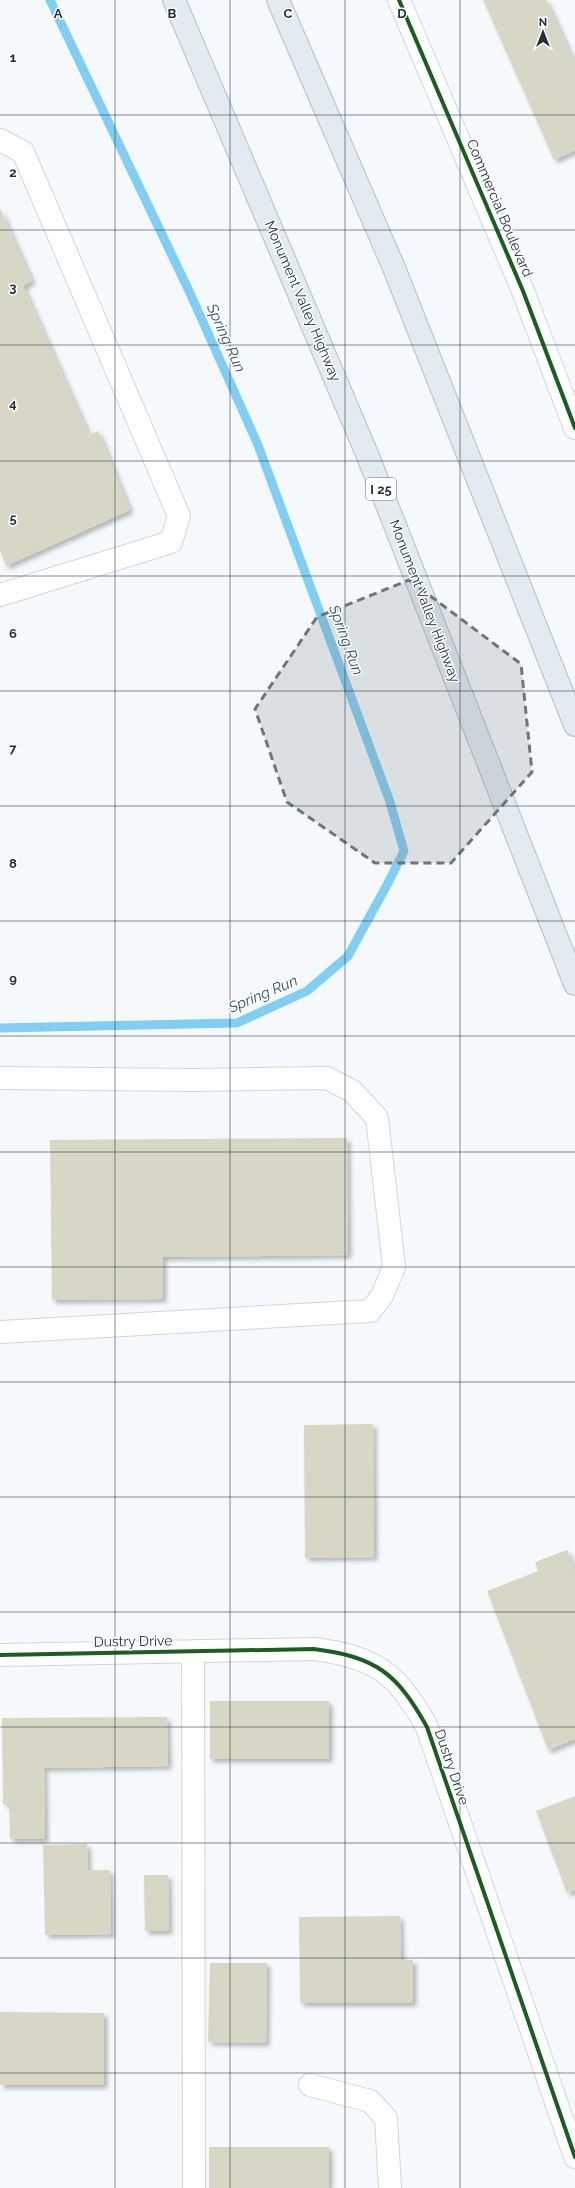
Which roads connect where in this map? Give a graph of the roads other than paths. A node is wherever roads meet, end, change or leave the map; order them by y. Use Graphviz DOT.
graph roads {
  1 [pos="174,0"];
  2 [pos="278,0"];
  3 [pos="399,0"];
  4 [pos="0,140"];
  5 [pos="575,428"];
  6 [pos="0,596"];
  7 [pos="575,725"];
  8 [pos="575,984"];
  9 [pos="0,1078"];
  10 [pos="0,1332"];
  11 [pos="193,1651"];
  12 [pos="0,1655"];
  13 [pos="310,2085"];
  14 [pos="575,2158"];
  15 [pos="194,2188"];
  16 [pos="390,2188"];
  1 -- 8 [label="highway, Monument Valley Highway / I 25"];
  2 -- 7 [label="highway"];
  3 -- 5 [label="street, Commercial Boulevard"];
  4 -- 6 [label="street"];
  9 -- 10 [label="street"];
  11 -- 12 [label="street, Dustry Drive"];
  11 -- 14 [label="street, Dustry Drive"];
  11 -- 15 [label="street"];
  13 -- 16 [label="street"];
}
